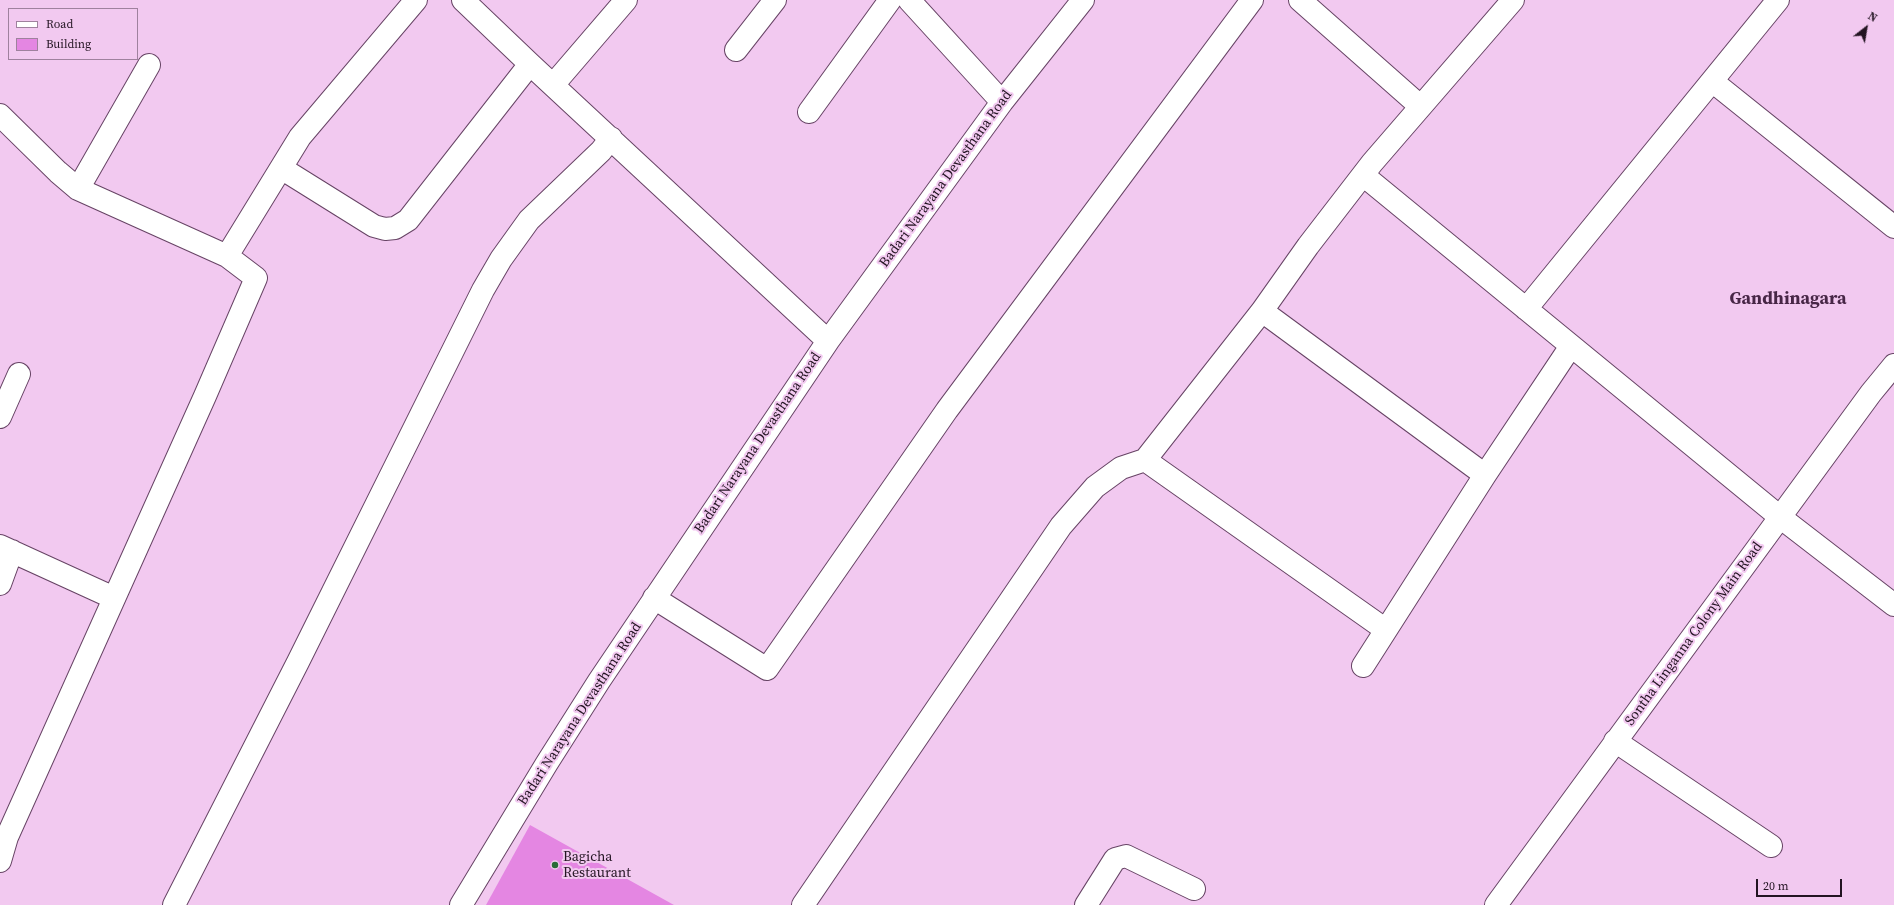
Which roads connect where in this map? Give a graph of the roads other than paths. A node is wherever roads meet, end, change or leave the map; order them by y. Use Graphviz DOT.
graph roads {
  1 [pos="416,0"];
  2 [pos="463,0"];
  3 [pos="626,0"];
  4 [pos="775,0"];
  5 [pos="890,0"];
  6 [pos="909,0"];
  7 [pos="1083,0"];
  8 [pos="1252,0"];
  9 [pos="1300,0"];
  10 [pos="1513,0"];
  11 [pos="1778,0"];
  12 [pos="736,50"];
  13 [pos="149,64"];
  14 [pos="530,64"];
  15 [pos="1712,81"];
  16 [pos="553,85"];
  17 [pos="1002,102"];
  18 [pos="1420,106"];
  19 [pos="809,112"];
  20 [pos="0,115"];
  21 [pos="611,138"];
  22 [pos="281,168"];
  23 [pos="1363,175"];
  24 [pos="78,189"];
  25 [pos="1894,227"];
  26 [pos="227,256"];
  27 [pos="1526,309"];
  28 [pos="1262,311"];
  29 [pos="828,341"];
  30 [pos="1571,346"];
  31 [pos="1894,365"];
  32 [pos="19,374"];
  33 [pos="0,417"];
  34 [pos="1145,460"];
  35 [pos="1485,474"];
  36 [pos="1780,517"];
  37 [pos="6,549"];
  38 [pos="0,584"];
  39 [pos="114,598"];
  40 [pos="654,598"];
  41 [pos="1894,605"];
  42 [pos="1386,630"];
  43 [pos="1363,666"];
  44 [pos="1615,741"];
  45 [pos="1771,846"];
  46 [pos="0,861"];
  47 [pos="1194,889"];
  48 [pos="174,905"];
  49 [pos="461,905"];
  50 [pos="803,905"];
  51 [pos="1086,905"];
  52 [pos="1496,905"];
  1 -- 22 [label="street"];
  2 -- 14 [label="street"];
  3 -- 16 [label="street"];
  4 -- 12 [label="street"];
  5 -- 19 [label="street"];
  6 -- 17 [label="street"];
  7 -- 17 [label="street, Badari Narayana Devasthana Road"];
  8 -- 40 [label="street"];
  9 -- 18 [label="street"];
  10 -- 18 [label="street"];
  11 -- 15 [label="street"];
  13 -- 24 [label="street"];
  14 -- 16 [label="street"];
  14 -- 22 [label="street"];
  15 -- 25 [label="street"];
  15 -- 27 [label="street"];
  16 -- 21 [label="street"];
  17 -- 29 [label="street, Badari Narayana Devasthana Road"];
  18 -- 23 [label="street"];
  20 -- 24 [label="street"];
  21 -- 29 [label="street"];
  21 -- 48 [label="street"];
  22 -- 26 [label="street"];
  23 -- 27 [label="street"];
  23 -- 28 [label="street"];
  24 -- 26 [label="street"];
  26 -- 39 [label="street"];
  27 -- 30 [label="street"];
  28 -- 34 [label="street"];
  28 -- 35 [label="street"];
  29 -- 40 [label="street, Badari Narayana Devasthana Road"];
  30 -- 35 [label="street"];
  30 -- 36 [label="street"];
  31 -- 36 [label="street, Sontha Linganna Colony Main Road"];
  32 -- 33 [label="street"];
  34 -- 42 [label="street"];
  34 -- 50 [label="street"];
  35 -- 42 [label="street"];
  36 -- 41 [label="street"];
  36 -- 44 [label="street, Sontha Linganna Colony Main Road"];
  37 -- 38 [label="street"];
  37 -- 39 [label="street"];
  39 -- 46 [label="street"];
  40 -- 49 [label="street, Badari Narayana Devasthana Road"];
  42 -- 43 [label="street"];
  44 -- 45 [label="street"];
  44 -- 52 [label="street, Sontha Linganna Colony Main Road"];
  47 -- 51 [label="street"];
}
